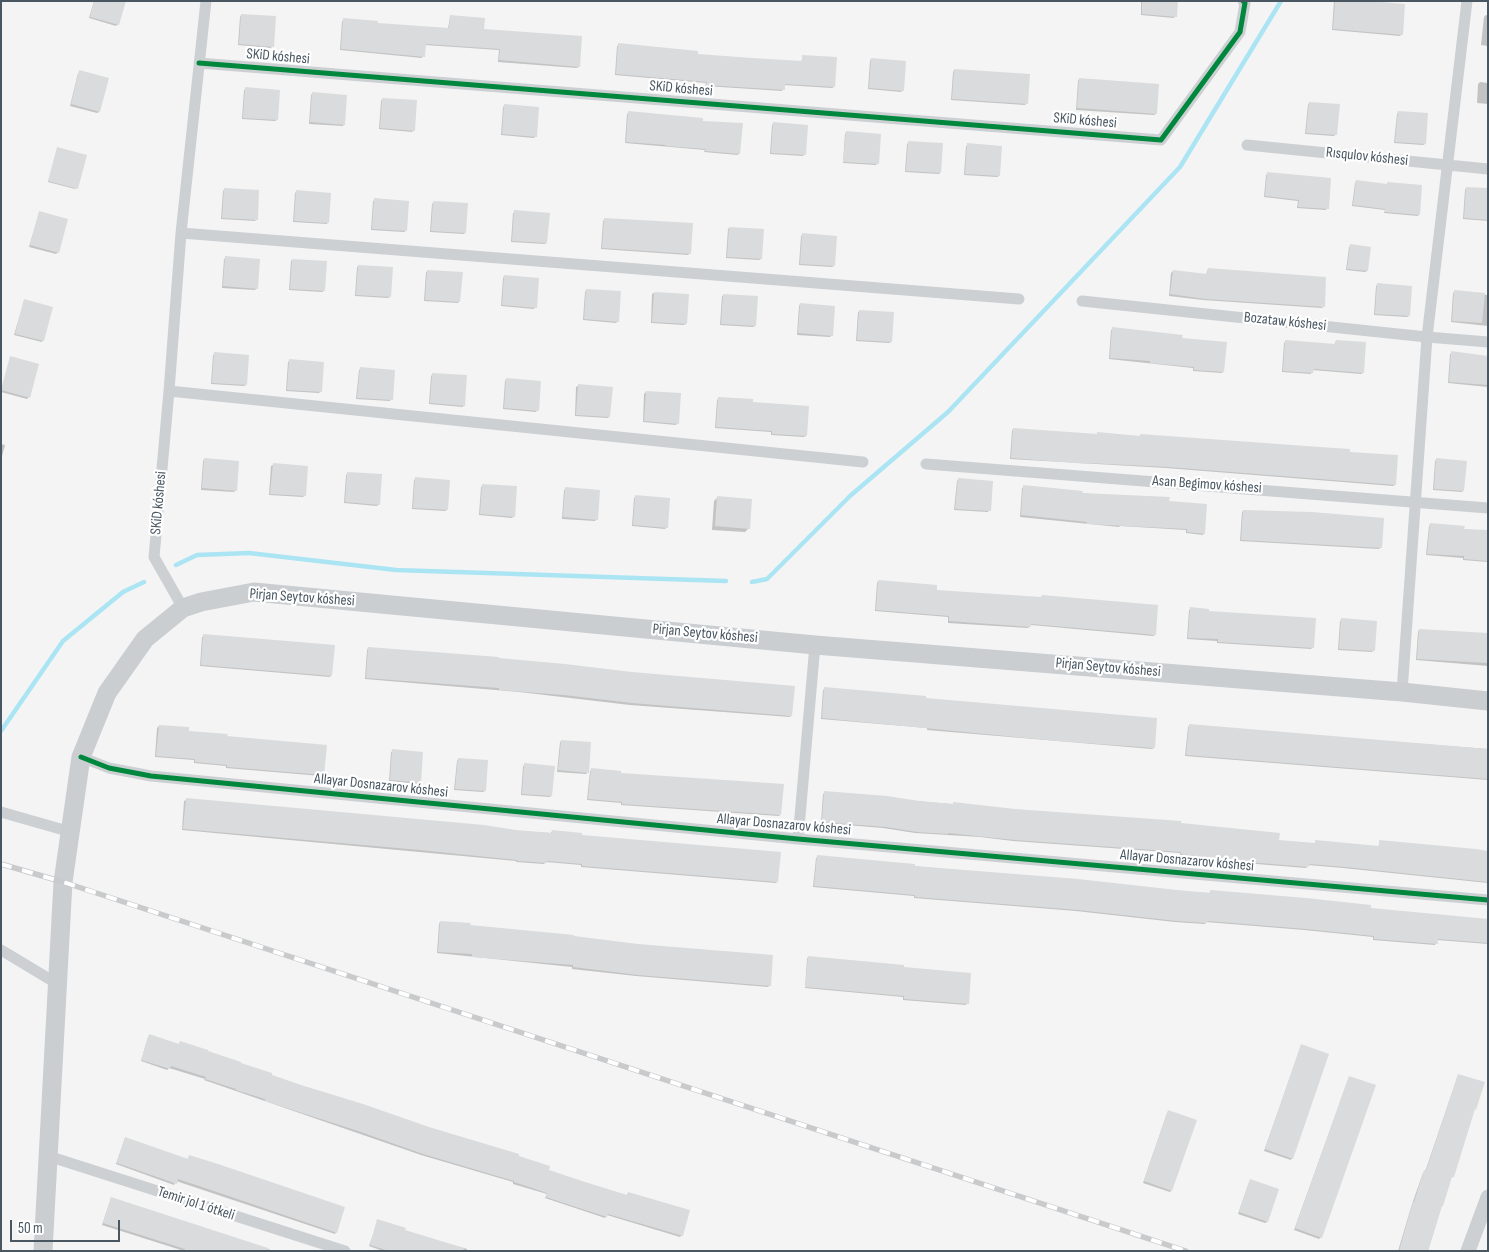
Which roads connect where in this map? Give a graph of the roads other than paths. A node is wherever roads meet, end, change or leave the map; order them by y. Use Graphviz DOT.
graph roads {
  1 [pos="206,1"];
  2 [pos="1243,1"];
  3 [pos="1467,1"];
  4 [pos="199,63"];
  5 [pos="1247,145"];
  6 [pos="1448,164"];
  7 [pos="1488,169"];
  8 [pos="181,233"];
  9 [pos="1019,299"];
  10 [pos="1082,301"];
  11 [pos="1427,337"];
  12 [pos="1488,342"];
  13 [pos="169,391"];
  14 [pos="863,462"];
  15 [pos="926,464"];
  16 [pos="1416,502"];
  17 [pos="1488,508"];
  18 [pos="183,608"];
  19 [pos="815,645"];
  20 [pos="1402,692"];
  21 [pos="1488,701"];
  22 [pos="81,757"];
  23 [pos="1,812"];
  24 [pos="71,832"];
  25 [pos="798,839"];
  26 [pos="1488,900"];
  27 [pos="1,950"];
  28 [pos="56,983"];
  29 [pos="48,1156"];
  30 [pos="1488,1197"];
  31 [pos="43,1251"];
  32 [pos="345,1251"];
  33 [pos="1468,1251"];
  1 -- 4 [label="street, SKiD kóshesi"];
  2 -- 4 [label="street, SKiD kóshesi"];
  3 -- 6 [label="street"];
  4 -- 8 [label="street, SKiD kóshesi"];
  5 -- 6 [label="street, Rısqulov kóshesi"];
  6 -- 7 [label="street, Rısqulov kóshesi"];
  6 -- 11 [label="street"];
  8 -- 9 [label="street"];
  8 -- 13 [label="street, SKiD kóshesi"];
  10 -- 11 [label="street, Bozataw kóshesi"];
  11 -- 12 [label="street, Bozataw kóshesi"];
  11 -- 16 [label="street"];
  13 -- 14 [label="street"];
  13 -- 18 [label="street, SKiD kóshesi"];
  15 -- 16 [label="street, Asan Begimov kóshesi"];
  16 -- 17 [label="street, Asan Begimov kóshesi"];
  16 -- 20 [label="street"];
  18 -- 19 [label="main road, Pirjan Seytov kóshesi"];
  18 -- 22 [label="main road, Pirjan Seytov kóshesi"];
  19 -- 20 [label="main road, Pirjan Seytov kóshesi"];
  19 -- 25 [label="street"];
  20 -- 21 [label="main road, Pirjan Seytov kóshesi"];
  22 -- 24 [label="main road, Pirjan Seytov kóshesi"];
  22 -- 25 [label="street, Allayar Dosnazarov kóshesi"];
  23 -- 24 [label="street"];
  24 -- 28 [label="main road, Pirjan Seytov kóshesi"];
  25 -- 26 [label="street, Allayar Dosnazarov kóshesi"];
  27 -- 28 [label="street"];
  28 -- 29 [label="main road, Pirjan Seytov kóshesi"];
  29 -- 31 [label="main road, Pirjan Seytov kóshesi"];
  29 -- 32 [label="street, Temir jol 1 ótkeli"];
  30 -- 33 [label="street"];
}
